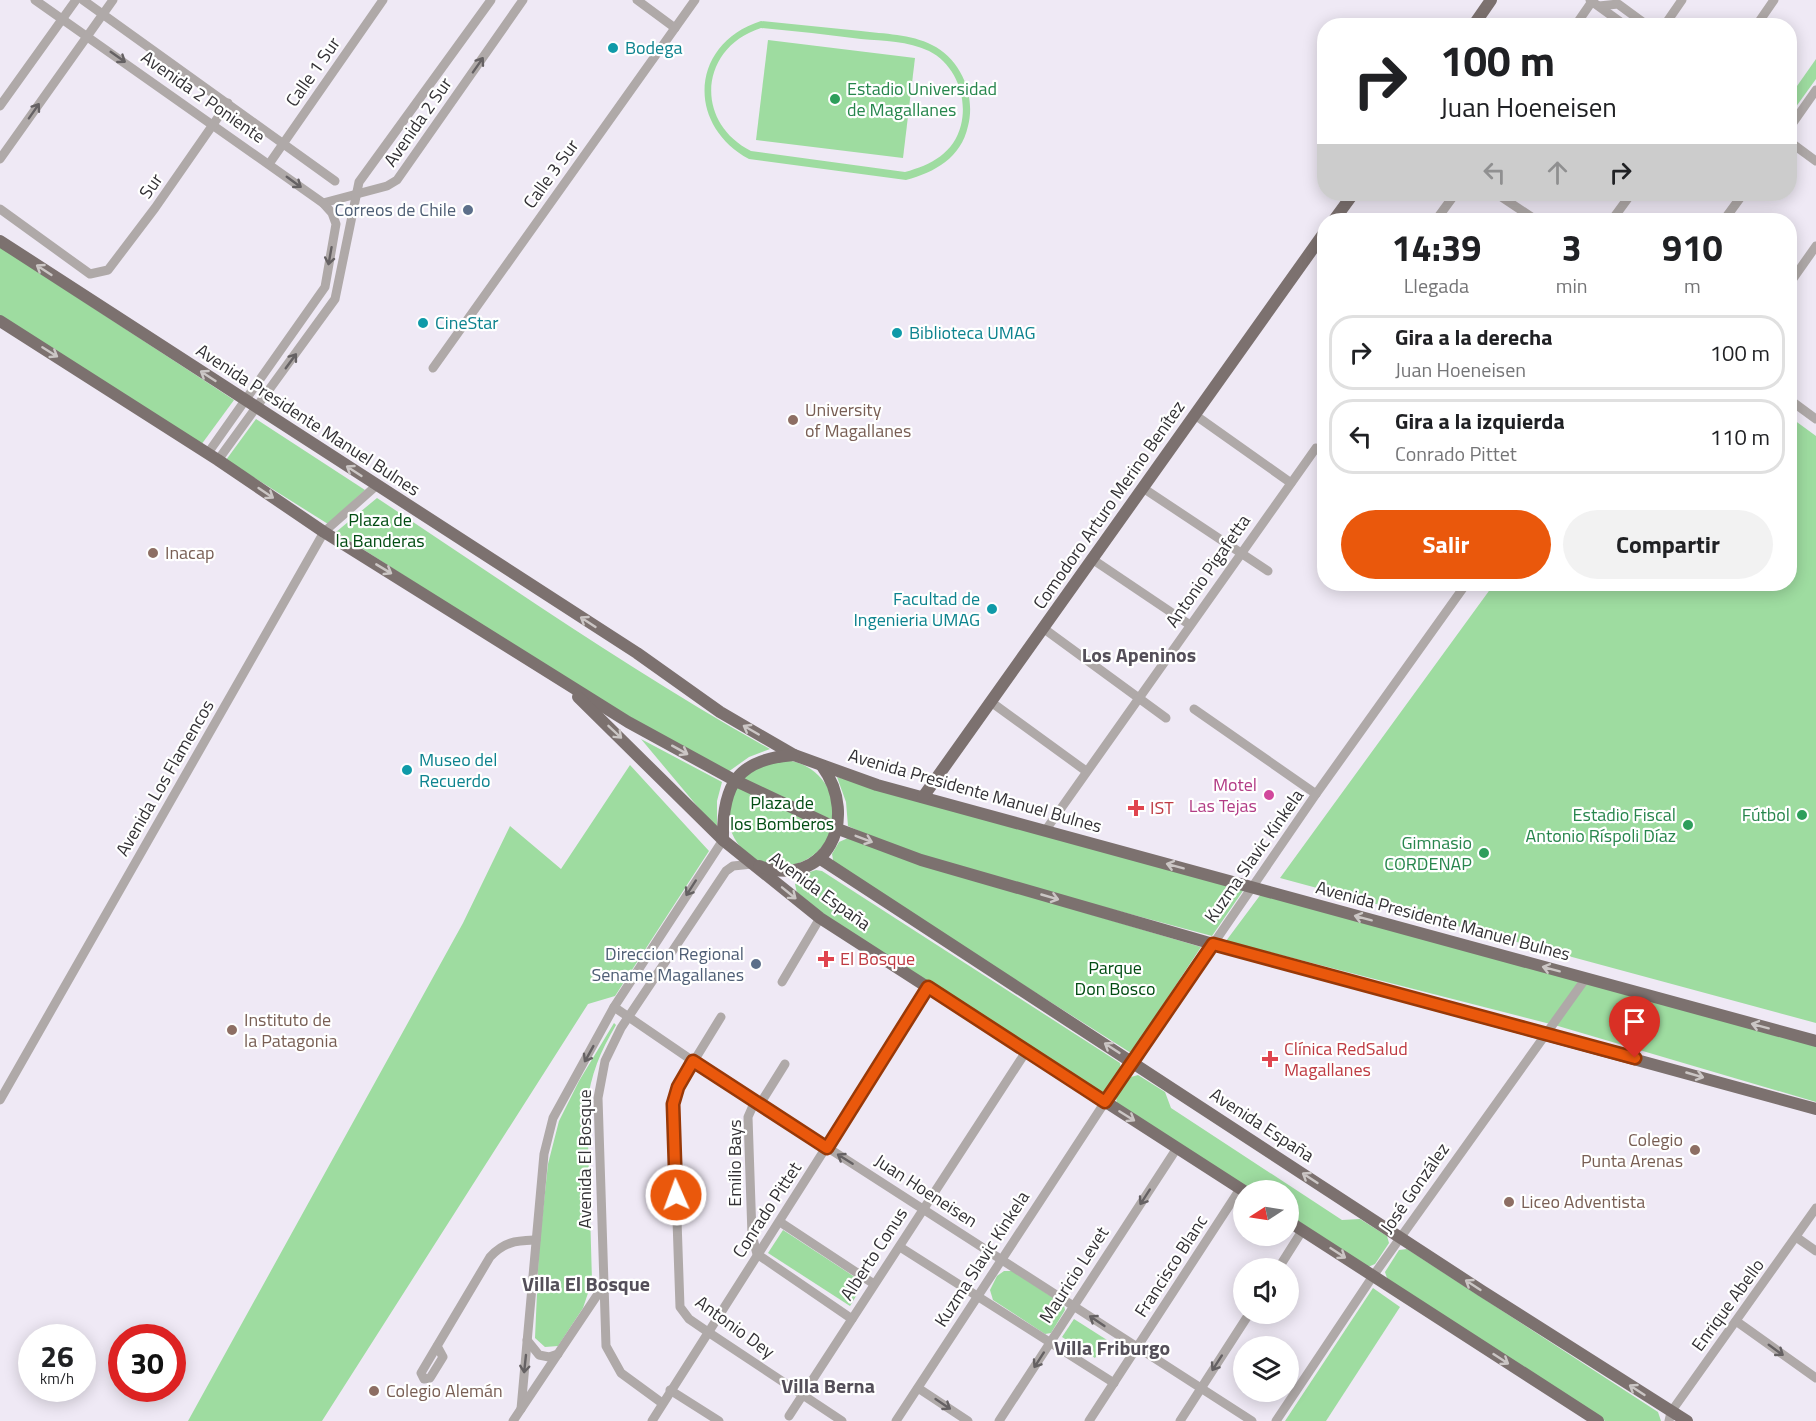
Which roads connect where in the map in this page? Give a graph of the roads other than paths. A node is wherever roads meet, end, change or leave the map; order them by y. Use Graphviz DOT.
graph roads {
  1 [pos="35,0"];
  2 [pos="76,0"];
  3 [pos="83,0"];
  4 [pos="113,0"];
  5 [pos="384,0"];
  6 [pos="491,0"];
  7 [pos="523,0"];
  8 [pos="637,0"];
  9 [pos="695,0"];
  10 [pos="1491,0"];
  11 [pos="1682,0"];
  12 [pos="1774,0"];
  13 [pos="1594,2"];
  14 [pos="103,14"];
  15 [pos="1479,18"];
  16 [pos="1581,18"];
  17 [pos="1615,18"];
  18 [pos="1637,18"];
  19 [pos="1670,18"];
  20 [pos="1762,18"];
  21 [pos="62,19"];
  22 [pos="675,28"];
  23 [pos="87,36"];
  24 [pos="1816,90"];
  25 [pos="228,102"];
  26 [pos="0,106"];
  27 [pos="1797,117"];
  28 [pos="213,123"];
  29 [pos="283,143"];
  30 [pos="1797,147"];
  31 [pos="0,159"];
  32 [pos="1816,160"];
  33 [pos="269,164"];
  34 [pos="335,181"];
  35 [pos="356,194"];
  36 [pos="1507,201"];
  37 [pos="323,203"];
  38 [pos="0,209"];
  39 [pos="1524,213"];
  40 [pos="0,241"];
  41 [pos="1317,243"];
  42 [pos="1816,246"];
  43 [pos="1797,273"];
  44 [pos="0,321"];
  45 [pos="432,368"];
  46 [pos="244,400"];
  47 [pos="1797,405"];
  48 [pos="256,408"];
  49 [pos="1195,415"];
  50 [pos="1816,419"];
  51 [pos="1316,447"];
  52 [pos="213,456"];
  53 [pos="1291,483"];
  54 [pos="376,486"];
  55 [pos="1143,488"];
  56 [pos="324,532"];
  57 [pos="1242,552"];
  58 [pos="1092,559"];
  59 [pos="1268,571"];
  60 [pos="1461,591"];
  61 [pos="1190,625"];
  62 [pos="1043,628"];
  63 [pos="557,678"];
  64 [pos="1138,698"];
  65 [pos="991,702"];
  66 [pos="1194,709"];
  67 [pos="1166,718"];
  68 [pos="794,755"];
  69 [pos="822,766"];
  70 [pos="1086,771"];
  71 [pos="734,780"];
  72 [pos="1316,794"];
  73 [pos="923,797"];
  74 [pos="838,829"];
  75 [pos="1045,831"];
  76 [pos="723,840"];
  77 [pos="819,858"];
  78 [pos="753,864"];
  79 [pos="1252,887"];
  80 [pos="820,918"];
  81 [pos="1213,944"];
  82 [pos="1586,978"];
  83 [pos="783,982"];
  84 [pos="928,987"];
  85 [pos="614,1007"];
  86 [pos="721,1017"];
  87 [pos="630,1018"];
  88 [pos="1545,1033"];
  89 [pos="1816,1041"];
  90 [pos="1027,1050"];
  91 [pos="693,1061"];
  92 [pos="1133,1062"];
  93 [pos="785,1064"];
  94 [pos="0,1100"];
  95 [pos="758,1102"];
  96 [pos="1105,1102"];
  97 [pos="1816,1109"];
  98 [pos="827,1148"];
  99 [pos="1177,1148"];
  100 [pos="1233,1184"];
  101 [pos="1233,1204"];
  102 [pos="1816,1208"];
  103 [pos="924,1209"];
  104 [pos="780,1222"];
  105 [pos="1299,1229"];
  106 [pos="1302,1231"];
  107 [pos="1400,1237"];
  108 [pos="1796,1237"];
  109 [pos="536,1240"];
  110 [pos="900,1247"];
  111 [pos="1816,1251"];
  112 [pos="757,1254"];
  113 [pos="1285,1258"];
  114 [pos="1002,1259"];
  115 [pos="1373,1276"];
  116 [pos="874,1284"];
  117 [pos="602,1288"];
  118 [pos="978,1296"];
  119 [pos="1074,1306"];
  120 [pos="852,1319"];
  121 [pos="1736,1321"];
  122 [pos="1243,1324"];
  123 [pos="708,1332"];
  124 [pos="527,1340"];
  125 [pos="1051,1342"];
  126 [pos="437,1346"];
  127 [pos="1137,1348"];
  128 [pos="558,1354"];
  129 [pos="1816,1378"];
  130 [pos="1114,1383"];
  131 [pos="918,1388"];
  132 [pos="1201,1389"];
  133 [pos="670,1390"];
  134 [pos="803,1395"];
  135 [pos="662,1403"];
  136 [pos="520,1409"];
  137 [pos="789,1416"];
  138 [pos="1670,1416"];
  139 [pos="513,1421"];
  140 [pos="652,1421"];
  141 [pos="719,1421"];
  142 [pos="842,1421"];
  143 [pos="896,1421"];
  144 [pos="968,1421"];
  145 [pos="999,1421"];
  146 [pos="1089,1421"];
  147 [pos="1180,1421"];
  148 [pos="1252,1421"];
  149 [pos="1276,1421"];
  150 [pos="1598,1421"];
  151 [pos="1687,1421"];
  1 -- 21 [label="street, Avenida 2 Poniente"];
  2 -- 21 [label="street"];
  3 -- 14 [label="street, Avenida 2 Poniente"];
  4 -- 14 [label="street"];
  5 -- 29 [label="street, Calle 1 Sur"];
  6 -- 35 [label="street, Avenida 2 Sur"];
  35 -- 7 [label="street, Avenida 2 Sur, one-way"];
  8 -- 22 [label="street"];
  9 -- 22 [label="street, Calle 3 Sur"];
  10 -- 15 [label="main road"];
  11 -- 19 [label="street"];
  12 -- 20 [label="street"];
  13 -- 16 [label="street"];
  13 -- 17 [label="street"];
  13 -- 18 [label="street"];
  14 -- 23 [label="street"];
  14 -- 25 [label="street, Avenida 2 Poniente"];
  21 -- 23 [label="street, Avenida 2 Poniente"];
  21 -- 26 [label="street"];
  22 -- 45 [label="street, Calle 3 Sur"];
  23 -- 28 [label="street, Avenida 2 Poniente, one-way"];
  31 -- 23 [label="street, one-way"];
  24 -- 27 [label="street"];
  25 -- 28 [label="street, Sur"];
  25 -- 29 [label="street, Avenida 2 Poniente"];
  28 -- 33 [label="street, Avenida 2 Poniente"];
  28 -- 38 [label="street, Sur"];
  29 -- 33 [label="street, Calle 1 Sur"];
  29 -- 34 [label="street, Avenida 2 Poniente"];
  30 -- 32 [label="street"];
  33 -- 37 [label="street, Avenida 2 Poniente, one-way"];
  35 -- 37 [label="street"];
  48 -- 35 [label="street, one-way"];
  36 -- 39 [label="street"];
  37 -- 46 [label="street, one-way"];
  46 -- 40 [label="main road, Avenida Presidente Manuel Bulnes, one-way"];
  41 -- 49 [label="main road, Comodoro Arturo Merino Benítez"];
  42 -- 43 [label="street"];
  44 -- 52 [label="main road, one-way"];
  46 -- 48 [label="main road, Avenida Presidente Manuel Bulnes"];
  46 -- 52 [label="street"];
  47 -- 50 [label="street"];
  48 -- 52 [label="street"];
  54 -- 48 [label="main road, Avenida Presidente Manuel Bulnes, one-way"];
  49 -- 53 [label="street"];
  49 -- 55 [label="main road, Comodoro Arturo Merino Benítez"];
  51 -- 53 [label="street, Antonio Pigafetta"];
  52 -- 56 [label="main road, one-way"];
  53 -- 57 [label="street, Antonio Pigafetta"];
  54 -- 56 [label="street, Avenida Los Flamencos"];
  68 -- 54 [label="main road, Avenida Presidente Manuel Bulnes, one-way"];
  55 -- 57 [label="street"];
  55 -- 58 [label="main road, Comodoro Arturo Merino Benítez"];
  56 -- 63 [label="main road, one-way"];
  56 -- 94 [label="street, Avenida Los Flamencos"];
  57 -- 59 [label="street"];
  57 -- 61 [label="street, Antonio Pigafetta"];
  58 -- 61 [label="street"];
  58 -- 62 [label="main road, Comodoro Arturo Merino Benítez"];
  60 -- 72 [label="street, Kuzma Slavic Kinkela"];
  61 -- 64 [label="street, Antonio Pigafetta"];
  62 -- 64 [label="street"];
  62 -- 65 [label="main road, Comodoro Arturo Merino Benítez"];
  63 -- 71 [label="main road, one-way"];
  63 -- 76 [label="main road, Avenida España, one-way"];
  64 -- 67 [label="street"];
  64 -- 70 [label="street, Antonio Pigafetta"];
  65 -- 70 [label="street"];
  65 -- 73 [label="main road, Comodoro Arturo Merino Benítez"];
  66 -- 72 [label="street"];
  68 -- 69 [label="main road, Avenida Presidente Manuel Bulnes"];
  68 -- 71 [label="main road"];
  69 -- 73 [label="main road, Avenida Presidente Manuel Bulnes"];
  69 -- 74 [label="main road"];
  70 -- 75 [label="street, Antonio Pigafetta"];
  71 -- 74 [label="main road"];
  71 -- 76 [label="main road"];
  72 -- 79 [label="street, Kuzma Slavic Kinkela"];
  73 -- 75 [label="main road, Avenida Presidente Manuel Bulnes"];
  74 -- 77 [label="main road"];
  74 -- 81 [label="main road, one-way"];
  79 -- 75 [label="main road, Avenida Presidente Manuel Bulnes, one-way"];
  76 -- 78 [label="main road, Avenida España"];
  76 -- 85 [label="street, Avenida El Bosque, one-way"];
  77 -- 78 [label="main road"];
  92 -- 77 [label="main road, Avenida España, one-way"];
  78 -- 80 [label="main road, Avenida España, one-way"];
  78 -- 87 [label="street, Avenida El Bosque"];
  79 -- 81 [label="street, Kuzma Slavic Kinkela"];
  82 -- 79 [label="main road, Avenida Presidente Manuel Bulnes, one-way"];
  80 -- 83 [label="street"];
  80 -- 84 [label="main road, Avenida España"];
  81 -- 88 [label="main road"];
  81 -- 92 [label="street, Kuzma Slavic Kinkela"];
  82 -- 88 [label="street, José González"];
  89 -- 82 [label="main road, Avenida Presidente Manuel Bulnes, one-way"];
  84 -- 90 [label="main road, Avenida España"];
  84 -- 98 [label="street, Conrado Pittet"];
  85 -- 87 [label="street, Juan Hoeneisen"];
  85 -- 109 [label="street, Avenida El Bosque, one-way"];
  86 -- 91 [label="street, Antonio Dey"];
  87 -- 91 [label="street, Juan Hoeneisen"];
  87 -- 117 [label="street, Avenida El Bosque"];
  88 -- 97 [label="main road, one-way"];
  88 -- 107 [label="street, José González"];
  90 -- 96 [label="main road, Avenida España"];
  90 -- 103 [label="street, Alberto Conus"];
  91 -- 95 [label="street, Juan Hoeneisen"];
  91 -- 123 [label="street, Antonio Dey"];
  92 -- 96 [label="street, Kuzma Slavic Kinkela"];
  107 -- 92 [label="main road, Avenida España, one-way"];
  93 -- 95 [label="street, Emilio Bays"];
  95 -- 98 [label="street, Juan Hoeneisen"];
  95 -- 112 [label="street, Emilio Bays"];
  96 -- 99 [label="main road, Avenida España, one-way"];
  96 -- 114 [label="street, Kuzma Slavic Kinkela"];
  103 -- 98 [label="street, Juan Hoeneisen, one-way"];
  98 -- 104 [label="street, Conrado Pittet"];
  99 -- 100 [label="main road, Avenida España"];
  99 -- 119 [label="street, Mauricio Levet, one-way"];
  101 -- 127 [label="street, Francisco Blanc"];
  102 -- 108 [label="street, Enrique Abello"];
  103 -- 110 [label="street, Alberto Conus"];
  103 -- 114 [label="street, Juan Hoeneisen"];
  104 -- 112 [label="street, Conrado Pittet"];
  104 -- 116 [label="street"];
  105 -- 106 [label="main road"];
  106 -- 113 [label="street"];
  106 -- 115 [label="main road, one-way"];
  107 -- 115 [label="street, José González"];
  138 -- 107 [label="main road, Avenida España, one-way"];
  108 -- 111 [label="street"];
  108 -- 121 [label="street, Enrique Abello"];
  109 -- 124 [label="street, Avenida El Bosque"];
  109 -- 126 [label="street"];
  110 -- 116 [label="street, Alberto Conus"];
  110 -- 118 [label="street"];
  112 -- 120 [label="street"];
  112 -- 123 [label="street, Conrado Pittet"];
  114 -- 118 [label="street, Kuzma Slavic Kinkela"];
  114 -- 119 [label="street, Juan Hoeneisen"];
  115 -- 149 [label="street, José González"];
  115 -- 150 [label="main road, one-way"];
  116 -- 120 [label="street, Alberto Conus"];
  117 -- 128 [label="street, Avenida El Bosque"];
  117 -- 135 [label="street"];
  118 -- 125 [label="street"];
  118 -- 131 [label="street, Kuzma Slavic Kinkela"];
  119 -- 125 [label="street, Mauricio Levet"];
  127 -- 119 [label="street, Juan Hoeneisen, one-way"];
  120 -- 134 [label="street, Alberto Conus"];
  121 -- 129 [label="street, one-way"];
  121 -- 138 [label="street, Enrique Abello"];
  122 -- 132 [label="street, one-way"];
  123 -- 133 [label="street, Conrado Pittet"];
  123 -- 134 [label="street, Antonio Dey"];
  124 -- 128 [label="street"];
  124 -- 136 [label="street, Avenida El Bosque, one-way"];
  125 -- 130 [label="street"];
  125 -- 145 [label="street, Mauricio Levet, one-way"];
  127 -- 130 [label="street, Francisco Blanc"];
  127 -- 132 [label="street, Juan Hoeneisen"];
  128 -- 136 [label="street, Avenida El Bosque"];
  130 -- 146 [label="street, Francisco Blanc"];
  131 -- 143 [label="street, Kuzma Slavic Kinkela"];
  131 -- 144 [label="street, one-way"];
  132 -- 147 [label="street"];
  132 -- 148 [label="street, Juan Hoeneisen"];
  133 -- 135 [label="street, Conrado Pittet"];
  133 -- 141 [label="street"];
  134 -- 137 [label="street, Alberto Conus"];
  134 -- 142 [label="street, Antonio Dey"];
  135 -- 140 [label="street, Conrado Pittet"];
  136 -- 139 [label="street, Avenida El Bosque"];
  138 -- 151 [label="main road, Avenida España"];
}
